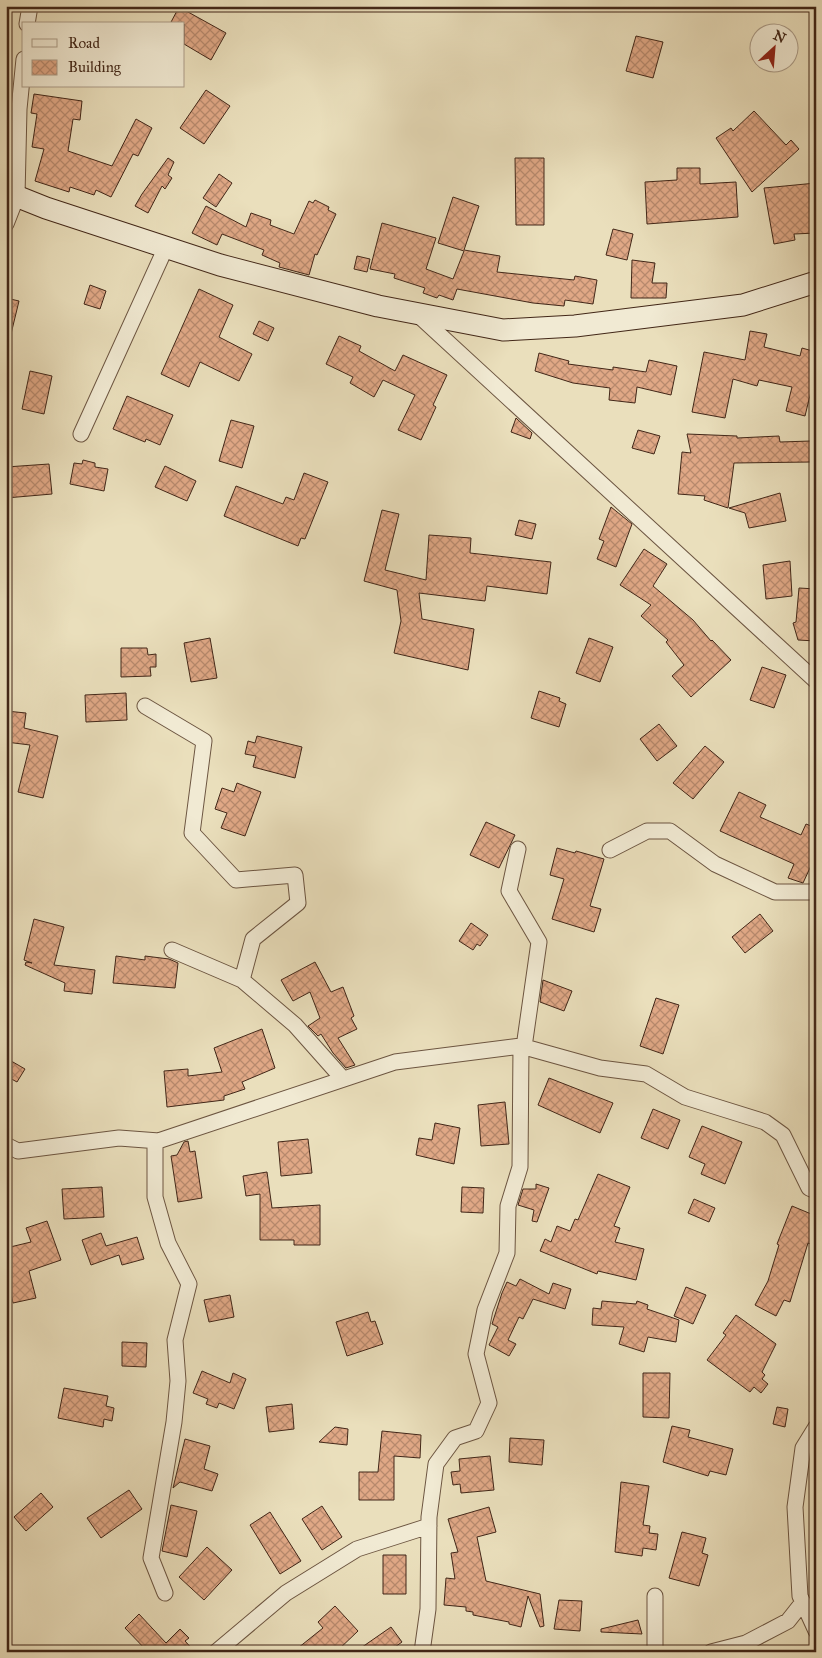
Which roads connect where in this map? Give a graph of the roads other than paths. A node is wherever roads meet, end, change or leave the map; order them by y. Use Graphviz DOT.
graph roads {
  1 [pos="30,6"];
  2 [pos="27,22"];
  3 [pos="22,79"];
  4 [pos="12,194"];
  5 [pos="6,224"];
  6 [pos="166,247"];
  7 [pos="816,282"];
  8 [pos="416,314"];
  9 [pos="81,434"];
  10 [pos="816,681"];
  11 [pos="145,706"];
  12 [pos="518,849"];
  13 [pos="610,850"];
  14 [pos="816,892"];
  15 [pos="172,950"];
  16 [pos="242,980"];
  17 [pos="522,1046"];
  18 [pos="343,1079"];
  19 [pos="159,1141"];
  20 [pos="6,1145"];
  21 [pos="816,1191"];
  22 [pos="816,1427"];
  23 [pos="429,1526"];
  24 [pos="165,1593"];
  25 [pos="654,1596"];
  26 [pos="803,1602"];
  27 [pos="816,1631"];
  28 [pos="216,1652"];
  29 [pos="422,1652"];
  30 [pos="655,1652"];
  31 [pos="711,1652"];
  1 -- 2 [label="street"];
  3 -- 4 [label="street"];
  4 -- 5 [label="street"];
  4 -- 6 [label="main road"];
  6 -- 8 [label="main road"];
  6 -- 9 [label="street"];
  7 -- 8 [label="main road"];
  8 -- 10 [label="street"];
  11 -- 16 [label="street"];
  12 -- 17 [label="street"];
  13 -- 14 [label="street"];
  15 -- 16 [label="street"];
  16 -- 18 [label="street"];
  17 -- 18 [label="street"];
  17 -- 21 [label="street"];
  17 -- 23 [label="street"];
  18 -- 19 [label="street"];
  19 -- 20 [label="street"];
  19 -- 24 [label="street"];
  22 -- 26 [label="street"];
  23 -- 28 [label="street"];
  23 -- 29 [label="street"];
  25 -- 30 [label="street"];
  26 -- 27 [label="street"];
  26 -- 31 [label="street"];
}
